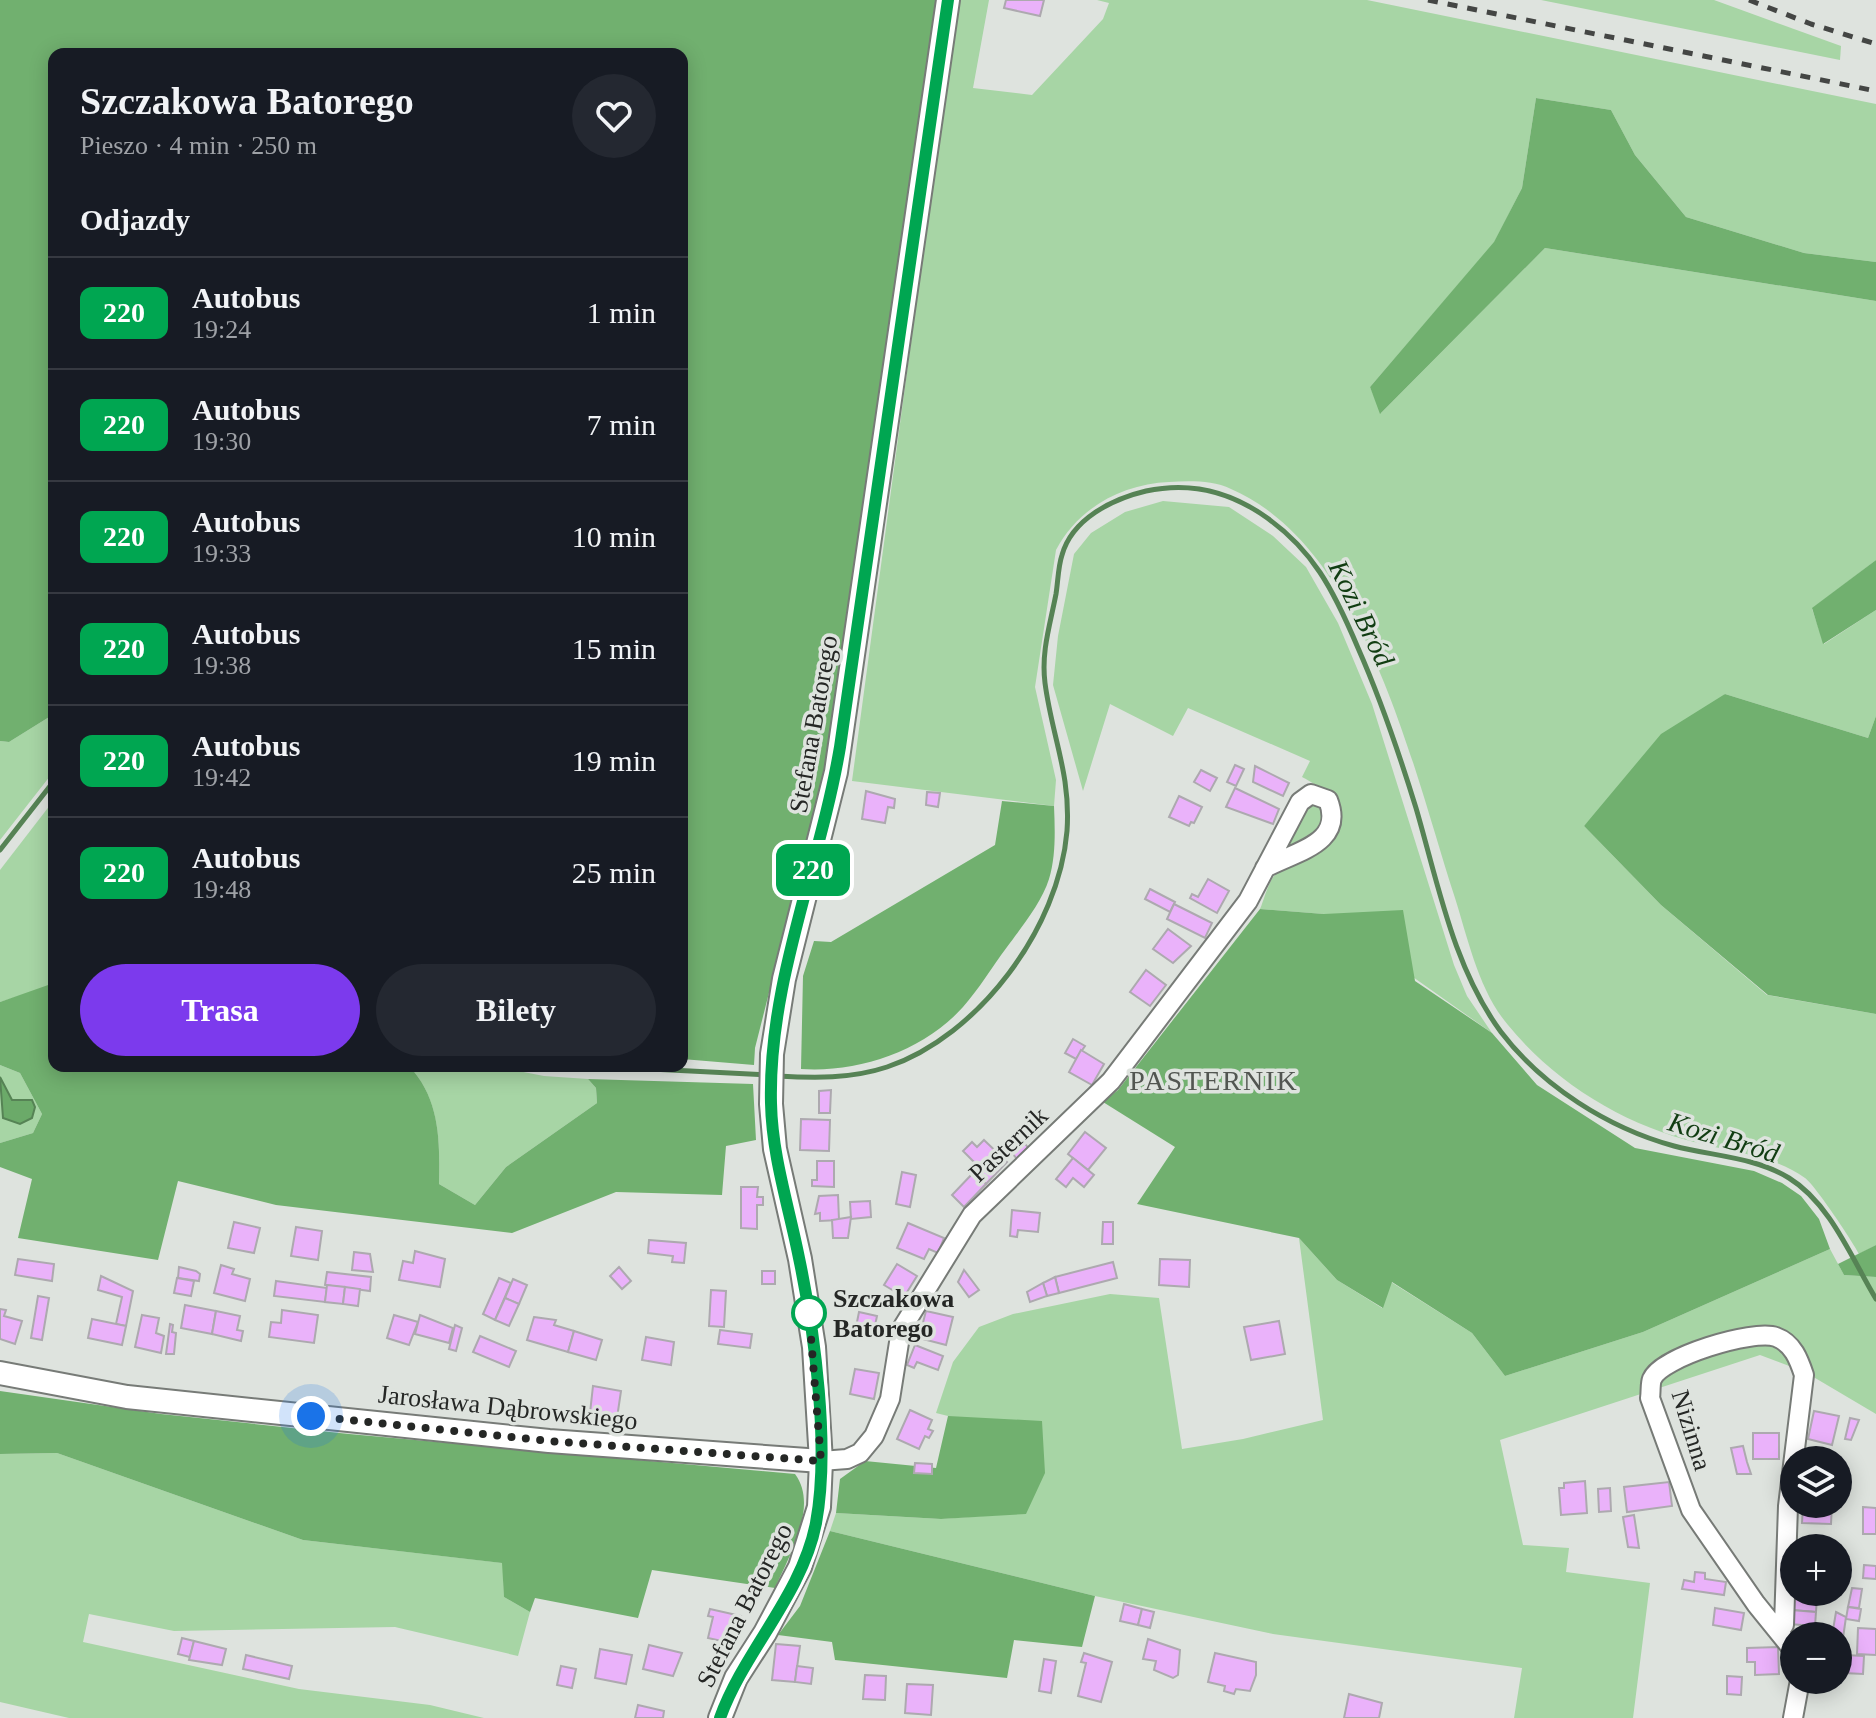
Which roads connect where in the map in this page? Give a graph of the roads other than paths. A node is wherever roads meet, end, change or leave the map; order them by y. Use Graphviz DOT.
graph roads {
  1 [pos="948,0"];
  2 [pos="1265,868"];
  3 [pos="0,1373"];
  4 [pos="821,1461"];
  5 [pos="1779,1631"];
  6 [pos="1797,1694"];
  7 [pos="720,1718"];
  8 [pos="1793,1718"];
  1 -- 4 [label="street, Stefana Batorego"];
  2 -- 4 [label="street, Pasternik"];
  3 -- 4 [label="street, Jarosława Dąbrowskiego"];
  4 -- 7 [label="street, Stefana Batorego"];
  5 -- 5 [label="street, Nizinna"];
  6 -- 8 [label="street"];
}
